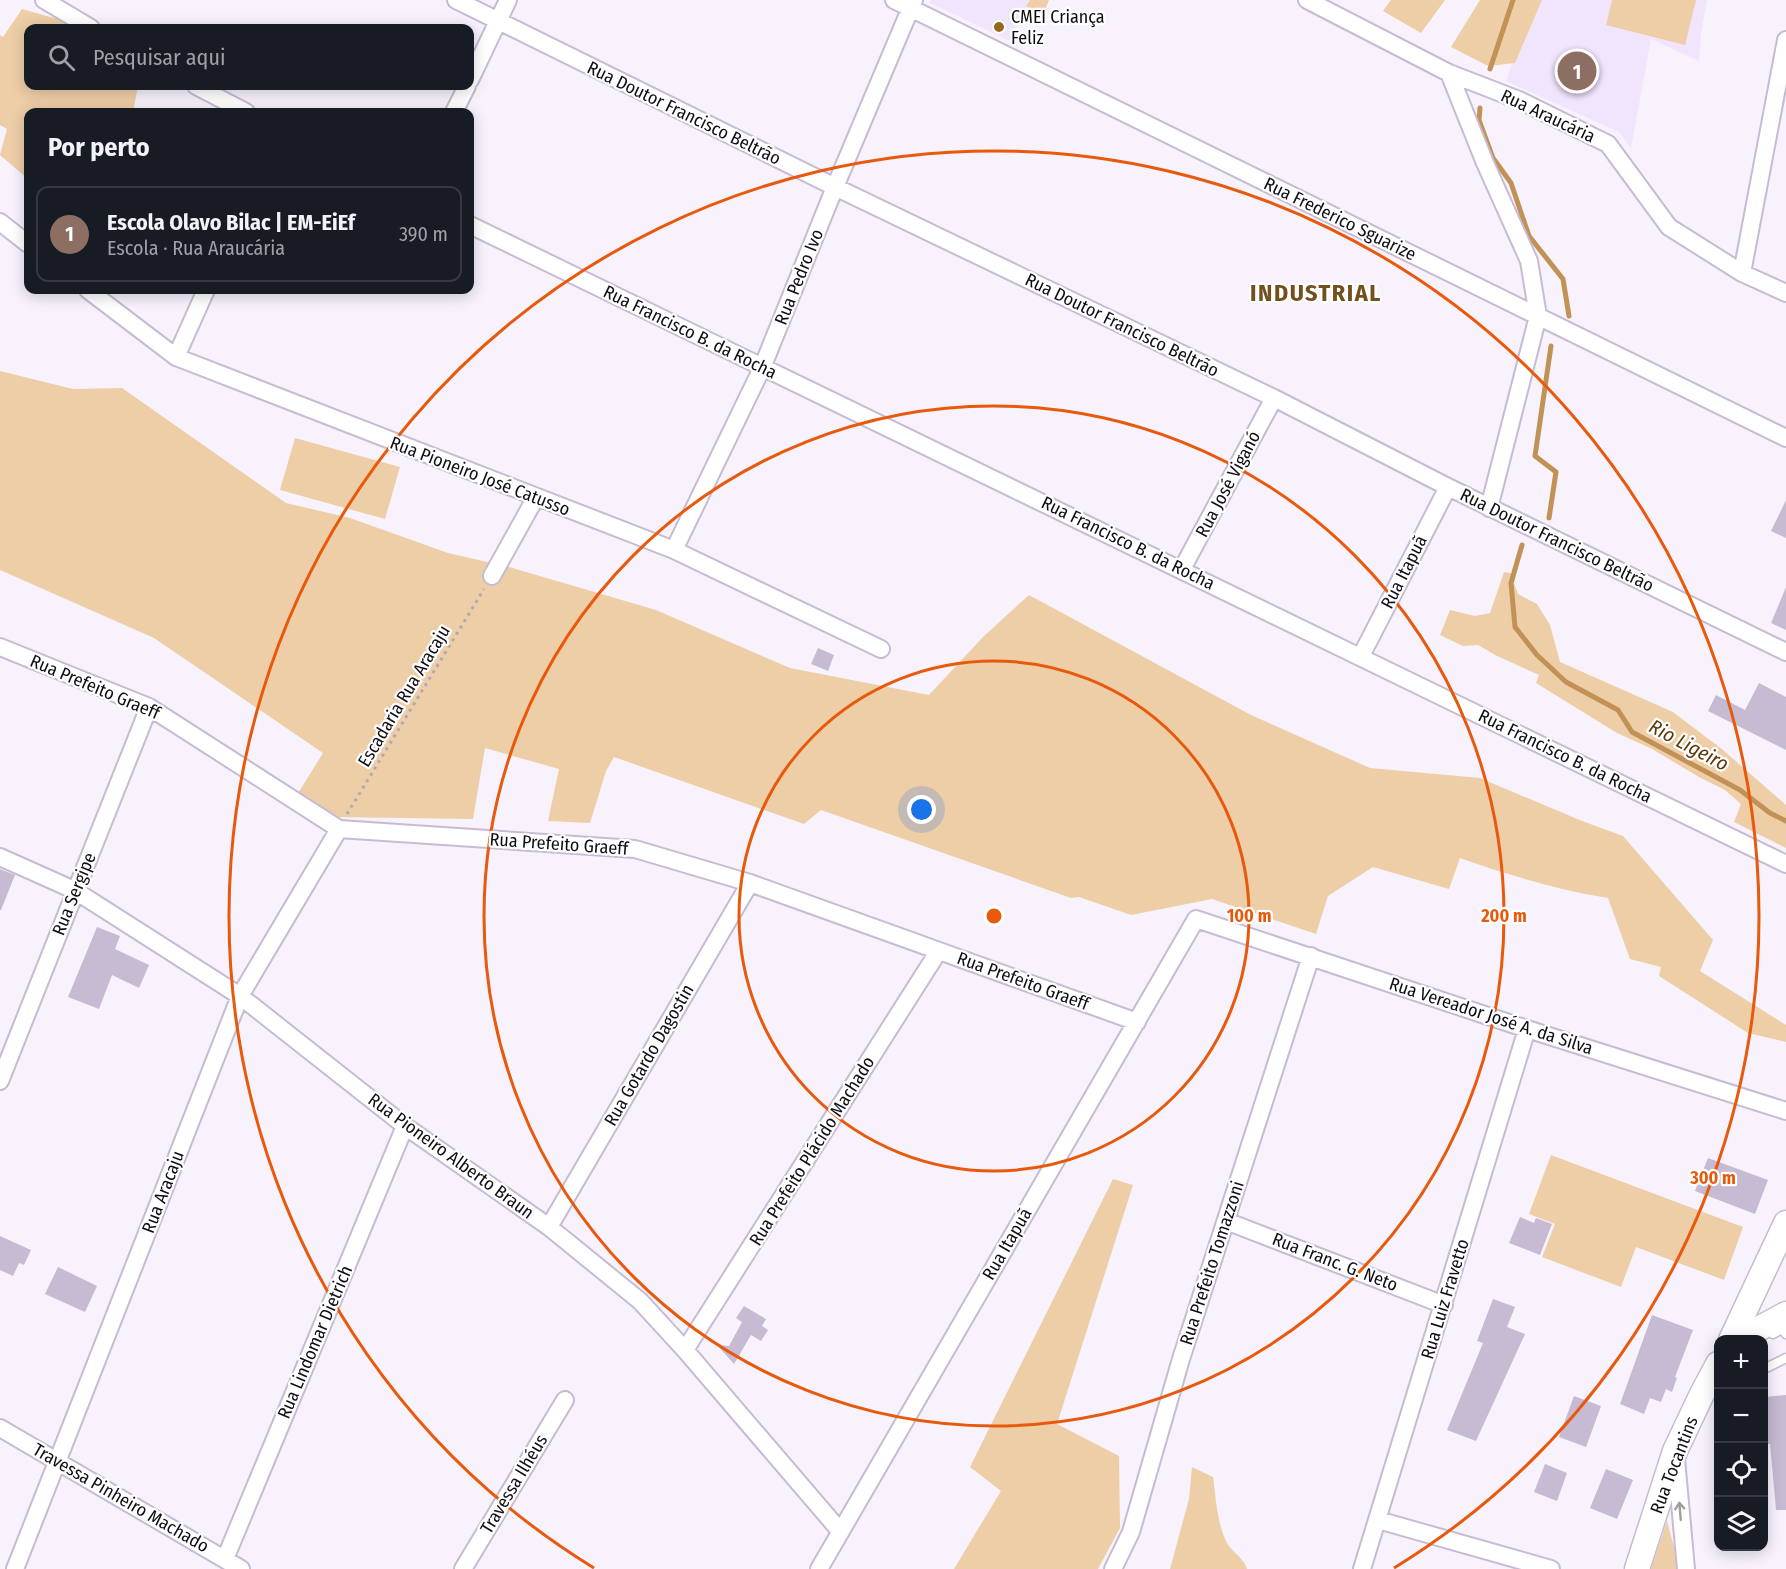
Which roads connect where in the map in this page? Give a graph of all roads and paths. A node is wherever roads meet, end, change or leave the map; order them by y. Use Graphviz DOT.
graph roads {
  1 [pos="44,0"];
  2 [pos="456,0"];
  3 [pos="508,0"];
  4 [pos="894,0"];
  5 [pos="1307,0"];
  6 [pos="912,4"];
  7 [pos="498,21"];
  8 [pos="84,24"];
  9 [pos="1786,40"];
  10 [pos="474,72"];
  11 [pos="1449,73"];
  12 [pos="204,90"];
  13 [pos="465,90"];
  14 [pos="238,108"];
  15 [pos="456,108"];
  16 [pos="835,187"];
  17 [pos="0,222"];
  18 [pos="474,227"];
  19 [pos="24,241"];
  20 [pos="1742,273"];
  21 [pos="1786,293"];
  22 [pos="93,294"];
  23 [pos="204,294"];
  24 [pos="1538,316"];
  25 [pos="176,357"];
  26 [pos="762,368"];
  27 [pos="1274,398"];
  28 [pos="1786,438"];
  29 [pos="1448,487"];
  30 [pos="536,497"];
  31 [pos="1490,508"];
  32 [pos="674,550"];
  33 [pos="1182,569"];
  34 [pos="492,576"];
  35 [pos="0,647"];
  36 [pos="881,650"];
  37 [pos="1786,652"];
  38 [pos="1361,656"];
  39 [pos="149,706"];
  40 [pos="339,829"];
  41 [pos="0,857"];
  42 [pos="1786,864"];
  43 [pos="750,882"];
  44 [pos="74,890"];
  45 [pos="1196,919"];
  46 [pos="938,952"];
  47 [pos="1311,956"];
  48 [pos="240,996"];
  49 [pos="1137,1022"];
  50 [pos="1527,1029"];
  51 [pos="0,1081"];
  52 [pos="1786,1111"];
  53 [pos="405,1126"];
  54 [pos="1226,1221"];
  55 [pos="1786,1223"];
  56 [pos="549,1227"];
  57 [pos="1444,1305"];
  58 [pos="1786,1314"];
  59 [pos="1786,1334"];
  60 [pos="1733,1335"];
  61 [pos="1747,1335"];
  62 [pos="1768,1336"];
  63 [pos="685,1350"];
  64 [pos="1786,1358"];
  65 [pos="1768,1367"];
  66 [pos="1714,1374"];
  67 [pos="1715,1389"];
  68 [pos="565,1400"];
  69 [pos="1689,1421"];
  70 [pos="0,1428"];
  71 [pos="1675,1451"];
  72 [pos="58,1462"];
  73 [pos="1378,1520"];
  74 [pos="840,1531"];
  75 [pos="225,1559"];
  76 [pos="15,1569"];
  77 [pos="241,1569"];
  78 [pos="463,1569"];
  79 [pos="819,1569"];
  80 [pos="1113,1569"];
  81 [pos="1362,1569"];
  82 [pos="1551,1569"];
  83 [pos="1637,1569"];
  84 [pos="1686,1569"];
  1 -- 8 [label="street"];
  2 -- 7 [label="street, Rua Doutor Francisco Beltrão"];
  3 -- 7 [label="street"];
  4 -- 6 [label="street, Rua Frederico Sguarize"];
  5 -- 11 [label="street, Rua Araucária"];
  6 -- 16 [label="street, Rua Pedro Ivo"];
  6 -- 24 [label="street, Rua Frederico Sguarize"];
  7 -- 10 [label="street"];
  7 -- 16 [label="street, Rua Doutor Francisco Beltrão"];
  9 -- 20 [label="street"];
  11 -- 20 [label="street, Rua Araucária"];
  11 -- 24 [label="street"];
  12 -- 14 [label="street"];
  13 -- 15 [label="street"];
  16 -- 26 [label="street, Rua Pedro Ivo"];
  16 -- 27 [label="street, Rua Doutor Francisco Beltrão"];
  17 -- 19 [label="street"];
  18 -- 26 [label="street, Rua Francisco B. da Rocha"];
  20 -- 21 [label="street, Rua Araucária"];
  22 -- 25 [label="street, Rua Pioneiro José Catusso"];
  23 -- 25 [label="street"];
  24 -- 28 [label="street, Rua Frederico Sguarize"];
  24 -- 31 [label="street"];
  25 -- 30 [label="street, Rua Pioneiro José Catusso"];
  26 -- 32 [label="street, Rua Pedro Ivo"];
  26 -- 33 [label="street, Rua Francisco B. da Rocha"];
  27 -- 29 [label="street, Rua Doutor Francisco Beltrão"];
  27 -- 33 [label="street, Rua José Viganó"];
  29 -- 31 [label="street, Rua Doutor Francisco Beltrão"];
  29 -- 38 [label="street, Rua Itapuã"];
  30 -- 32 [label="street, Rua Pioneiro José Catusso"];
  30 -- 34 [label="street"];
  31 -- 37 [label="street, Rua Doutor Francisco Beltrão"];
  32 -- 36 [label="street, Rua Pioneiro José Catusso"];
  33 -- 38 [label="street, Rua Francisco B. da Rocha"];
  34 -- 40 [label="path, Escadaria Rua Aracaju"];
  35 -- 39 [label="street, Rua Prefeito Graeff"];
  38 -- 42 [label="street, Rua Francisco B. da Rocha"];
  39 -- 40 [label="street, Rua Prefeito Graeff"];
  39 -- 44 [label="street, Rua Sergipe"];
  40 -- 43 [label="street, Rua Prefeito Graeff"];
  40 -- 48 [label="street, Rua Aracaju"];
  41 -- 44 [label="street, Rua Pioneiro Alberto Braun"];
  43 -- 46 [label="street, Rua Prefeito Graeff"];
  43 -- 56 [label="street, Rua Gotardo Dagostin"];
  44 -- 48 [label="street, Rua Pioneiro Alberto Braun"];
  44 -- 51 [label="street, Rua Sergipe"];
  45 -- 47 [label="street, Rua Vereador José A. da Silva"];
  45 -- 49 [label="street, Rua Itapuã"];
  46 -- 49 [label="street, Rua Prefeito Graeff"];
  46 -- 63 [label="street, Rua Prefeito Plácido Machado"];
  47 -- 50 [label="street, Rua Vereador José A. da Silva"];
  47 -- 54 [label="street, Rua Prefeito Tomazzoni"];
  48 -- 53 [label="street, Rua Pioneiro Alberto Braun"];
  48 -- 72 [label="street, Rua Aracaju"];
  49 -- 74 [label="street, Rua Itapuã"];
  50 -- 52 [label="street, Rua Vereador José A. da Silva"];
  50 -- 57 [label="street, Rua Luiz Fravetto"];
  53 -- 56 [label="street, Rua Pioneiro Alberto Braun"];
  53 -- 75 [label="street, Rua Lindomar Dietrich"];
  54 -- 57 [label="street, Rua Franc. G. Neto"];
  54 -- 80 [label="street, Rua Prefeito Tomazzoni"];
  55 -- 60 [label="main road"];
  56 -- 63 [label="street, Rua Pioneiro Alberto Braun"];
  57 -- 73 [label="street, Rua Luiz Fravetto"];
  58 -- 61 [label="main road"];
  59 -- 62 [label="lane"];
  63 -- 74 [label="street, Rua Pioneiro Alberto Braun"];
  64 -- 65 [label="lane"];
  66 -- 69 [label="main road, Rua Tocantins"];
  67 -- 69 [label="lane"];
  68 -- 78 [label="street, Travessa Ilhéus"];
  69 -- 71 [label="main road, Rua Tocantins"];
  70 -- 72 [label="street, Travessa Pinheiro Machado"];
  71 -- 83 [label="main road, Rua Tocantins"];
  84 -- 71 [label="street, one-way"];
  72 -- 75 [label="street, Travessa Pinheiro Machado"];
  72 -- 76 [label="street, Rua Aracaju"];
  73 -- 81 [label="street, Rua Luiz Fravetto"];
  73 -- 82 [label="street"];
  74 -- 79 [label="street, Rua Itapuã"];
  75 -- 77 [label="street, Travessa Pinheiro Machado"];
}
